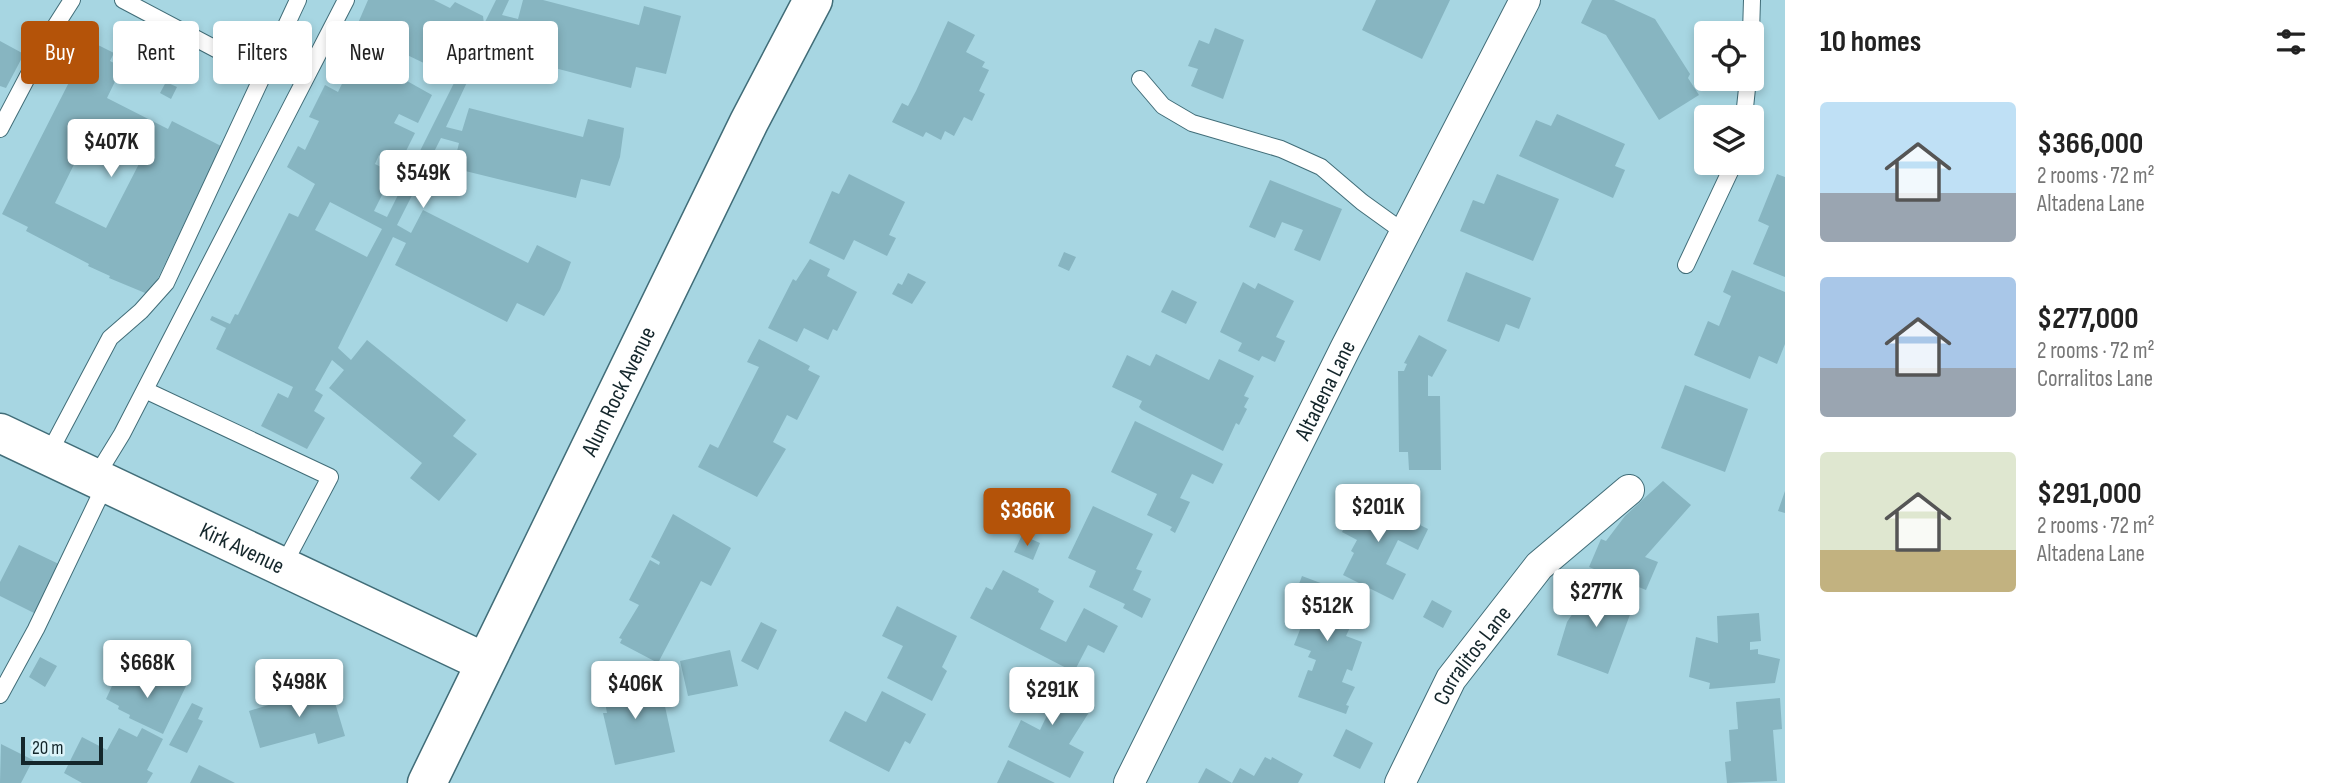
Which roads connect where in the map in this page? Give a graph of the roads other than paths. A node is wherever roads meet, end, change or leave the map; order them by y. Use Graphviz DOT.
graph roads {
  1 [pos="72,0"];
  2 [pos="123,0"];
  3 [pos="298,0"];
  4 [pos="346,0"];
  5 [pos="813,0"];
  6 [pos="1525,0"];
  7 [pos="1752,0"];
  8 [pos="288,21"];
  9 [pos="1751,21"];
  10 [pos="213,48"];
  11 [pos="1140,79"];
  12 [pos="258,84"];
  13 [pos="0,129"];
  14 [pos="1728,175"];
  15 [pos="1405,233"];
  16 [pos="1686,265"];
  17 [pos="145,390"];
  18 [pos="0,433"];
  19 [pos="48,455"];
  20 [pos="100,480"];
  21 [pos="1629,490"];
  22 [pos="283,567"];
  23 [pos="484,662"];
  24 [pos="0,695"];
  25 [pos="441,779"];
  26 [pos="1129,783"];
  27 [pos="1400,783"];
  1 -- 13 [label="lane"];
  2 -- 10 [label="lane"];
  3 -- 8 [label="lane"];
  4 -- 17 [label="lane"];
  5 -- 23 [label="main road, Alum Rock Avenue"];
  6 -- 15 [label="street, Altadena Lane"];
  7 -- 9 [label="lane"];
  11 -- 15 [label="lane"];
  12 -- 19 [label="lane"];
  14 -- 16 [label="lane"];
  15 -- 26 [label="street, Altadena Lane"];
  17 -- 20 [label="lane"];
  17 -- 22 [label="lane"];
  18 -- 19 [label="main road, Kirk Avenue"];
  19 -- 20 [label="main road, Kirk Avenue"];
  20 -- 22 [label="main road, Kirk Avenue"];
  20 -- 24 [label="lane"];
  21 -- 27 [label="street, Corralitos Lane"];
  22 -- 23 [label="main road, Kirk Avenue"];
  23 -- 25 [label="main road, Alum Rock Avenue"];
}
